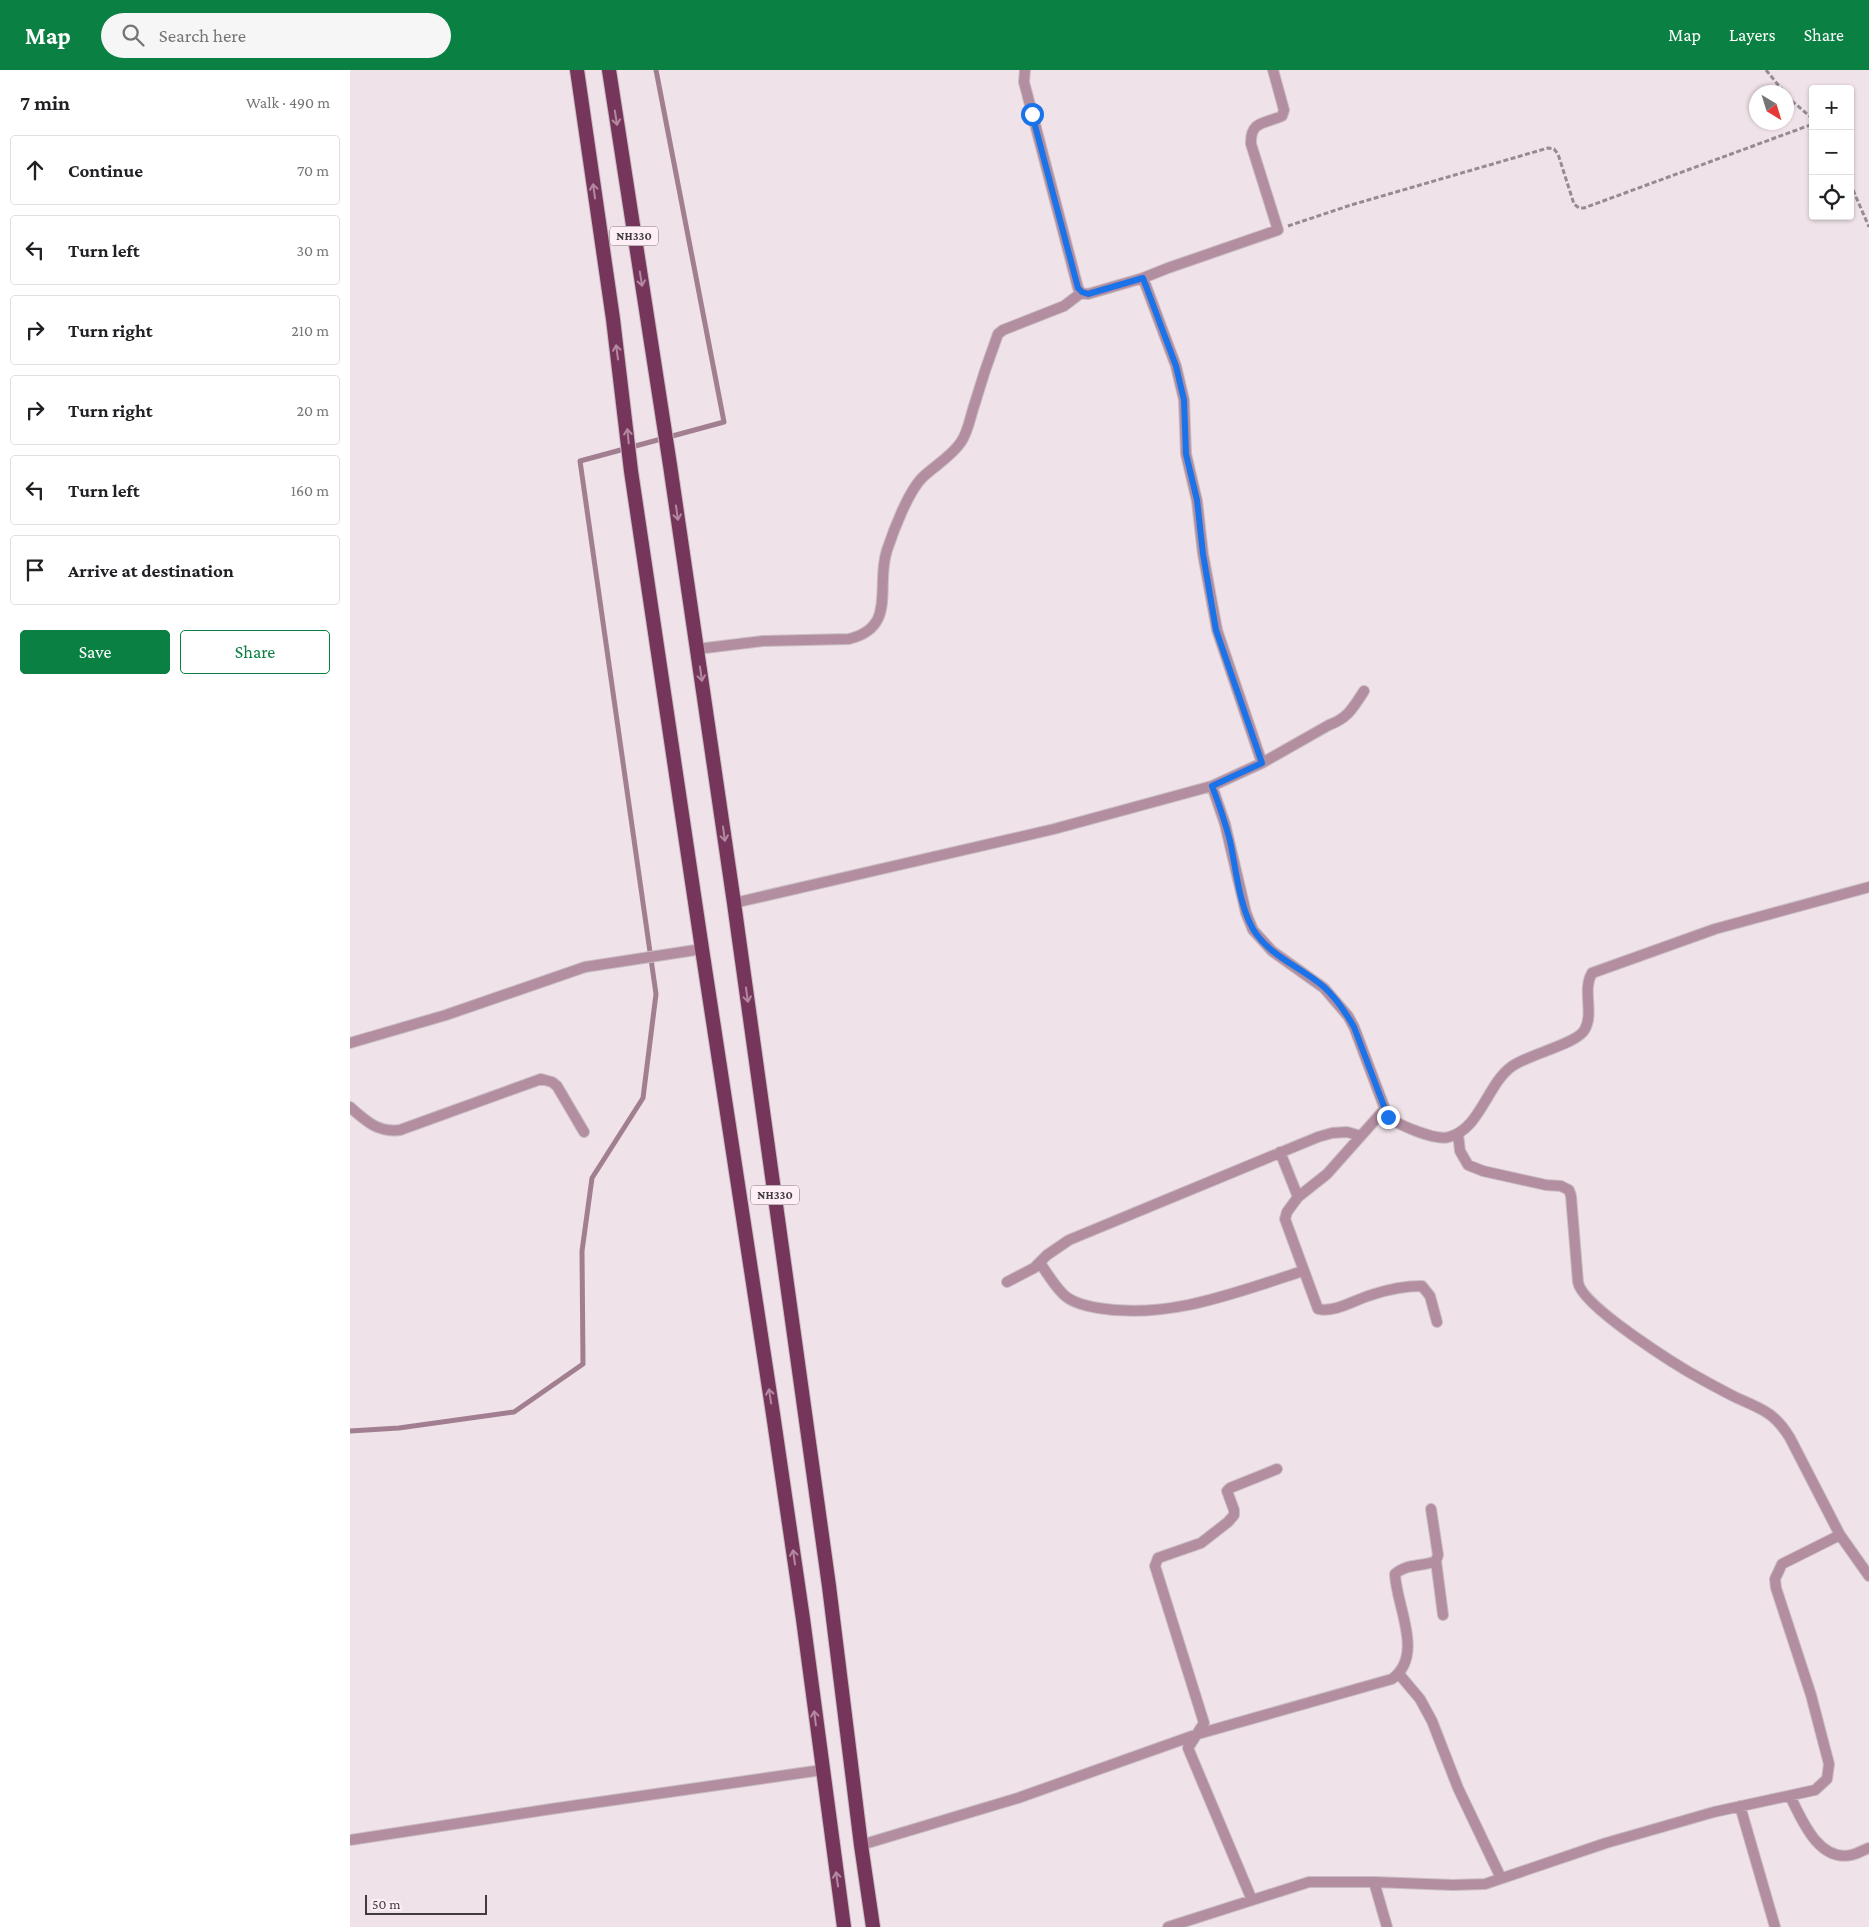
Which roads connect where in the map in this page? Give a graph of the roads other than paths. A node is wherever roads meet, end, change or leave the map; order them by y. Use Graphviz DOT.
graph roads {
  1 [pos="577,70"];
  2 [pos="609,70"];
  3 [pos="1026,70"];
  4 [pos="1273,70"];
  5 [pos="1143,278"];
  6 [pos="1082,292"];
  7 [pos="697,649"];
  8 [pos="1364,691"];
  9 [pos="1262,763"];
  10 [pos="1212,786"];
  11 [pos="1869,887"];
  12 [pos="734,903"];
  13 [pos="702,949"];
  14 [pos="350,1043"];
  15 [pos="350,1106"];
  16 [pos="1384,1110"];
  17 [pos="584,1132"];
  18 [pos="1458,1134"];
  19 [pos="1361,1136"];
  20 [pos="1280,1152"];
  21 [pos="1298,1197"];
  22 [pos="1040,1263"];
  23 [pos="1303,1271"];
  24 [pos="1006,1282"];
  25 [pos="1437,1322"];
  26 [pos="1277,1469"];
  27 [pos="1431,1509"];
  28 [pos="1840,1535"];
  29 [pos="1436,1561"];
  30 [pos="1869,1576"];
  31 [pos="1442,1615"];
  32 [pos="1399,1674"];
  33 [pos="1198,1734"];
  34 [pos="822,1770"];
  35 [pos="1790,1796"];
  36 [pos="1740,1806"];
  37 [pos="350,1840"];
  38 [pos="861,1845"];
  39 [pos="1869,1848"];
  40 [pos="1501,1878"];
  41 [pos="1374,1882"];
  42 [pos="1252,1900"];
  43 [pos="1195,1923"];
  44 [pos="844,1927"];
  45 [pos="873,1927"];
  46 [pos="1168,1927"];
  47 [pos="1387,1927"];
  48 [pos="1775,1927"];
  13 -- 1 [label="highway, NH330, one-way"];
  2 -- 7 [label="highway, NH330, one-way"];
  3 -- 6 [label="street"];
  4 -- 5 [label="street"];
  5 -- 6 [label="street"];
  5 -- 9 [label="street"];
  6 -- 7 [label="street"];
  7 -- 12 [label="highway, NH330, one-way"];
  8 -- 9 [label="street"];
  9 -- 10 [label="street"];
  10 -- 12 [label="street"];
  10 -- 16 [label="street"];
  11 -- 18 [label="street"];
  12 -- 38 [label="highway, NH330, one-way"];
  13 -- 14 [label="street"];
  34 -- 13 [label="highway, NH330, one-way"];
  15 -- 17 [label="street"];
  16 -- 18 [label="street"];
  16 -- 19 [label="street"];
  18 -- 28 [label="street"];
  19 -- 20 [label="street"];
  19 -- 21 [label="street"];
  20 -- 21 [label="street"];
  20 -- 22 [label="street"];
  21 -- 23 [label="street"];
  22 -- 23 [label="street"];
  22 -- 24 [label="street"];
  23 -- 25 [label="street"];
  26 -- 33 [label="street"];
  27 -- 29 [label="street"];
  28 -- 30 [label="street"];
  28 -- 35 [label="street"];
  29 -- 31 [label="street"];
  29 -- 32 [label="street"];
  32 -- 33 [label="street"];
  32 -- 40 [label="street"];
  33 -- 38 [label="street"];
  33 -- 42 [label="street"];
  34 -- 37 [label="street"];
  44 -- 34 [label="highway, NH330, one-way"];
  35 -- 36 [label="street"];
  35 -- 39 [label="street"];
  36 -- 40 [label="street"];
  36 -- 48 [label="street"];
  38 -- 45 [label="highway, NH330"];
  40 -- 41 [label="street"];
  41 -- 42 [label="street"];
  41 -- 47 [label="street"];
  42 -- 43 [label="street"];
  43 -- 46 [label="street"];
}
